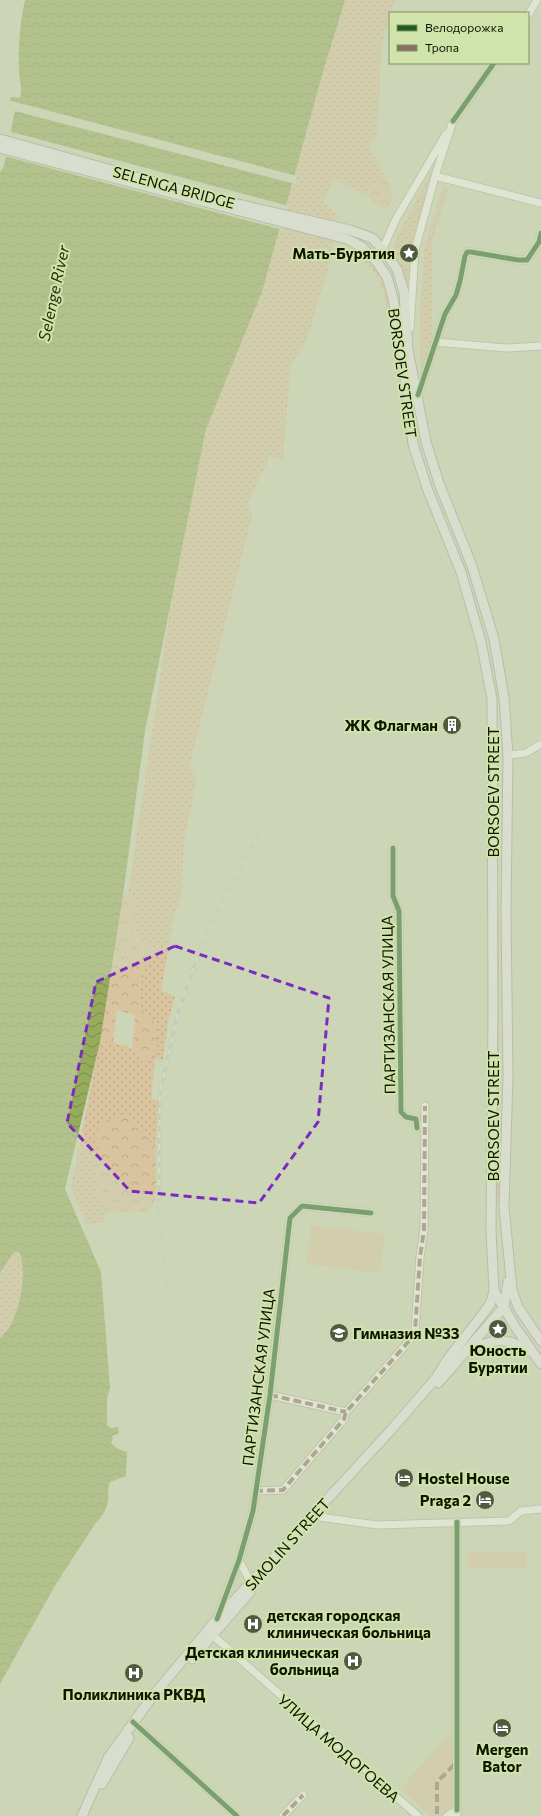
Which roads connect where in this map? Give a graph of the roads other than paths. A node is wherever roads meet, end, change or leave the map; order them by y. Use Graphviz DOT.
graph roads {
  1 [pos="537,0"];
  2 [pos="529,13"];
  3 [pos="493,64"];
  4 [pos="453,121"];
  5 [pos="0,139"];
  6 [pos="0,148"];
  7 [pos="435,176"];
  8 [pos="541,203"];
  9 [pos="350,230"];
  10 [pos="541,233"];
  11 [pos="387,237"];
  12 [pos="372,238"];
  13 [pos="347,239"];
  14 [pos="382,248"];
  15 [pos="377,262"];
  16 [pos="436,342"];
  17 [pos="541,346"];
  18 [pos="408,350"];
  19 [pos="418,395"];
  20 [pos="541,744"];
  21 [pos="493,755"];
  22 [pos="508,755"];
  23 [pos="393,848"];
  24 [pos="425,1106"];
  25 [pos="417,1128"];
  26 [pos="492,1207"];
  27 [pos="504,1207"];
  28 [pos="371,1213"];
  29 [pos="509,1271"];
  30 [pos="494,1291"];
  31 [pos="504,1303"];
  32 [pos="518,1307"];
  33 [pos="541,1341"];
  34 [pos="463,1355"];
  35 [pos="534,1355"];
  36 [pos="456,1363"];
  37 [pos="541,1364"];
  38 [pos="436,1378"];
  39 [pos="270,1395"];
  40 [pos="346,1412"];
  41 [pos="255,1491"];
  42 [pos="541,1509"];
  43 [pos="315,1517"];
  44 [pos="457,1522"];
  45 [pos="239,1560"];
  46 [pos="251,1583"];
  47 [pos="217,1619"];
  48 [pos="210,1633"];
  49 [pos="135,1724"];
  50 [pos="302,1795"];
  51 [pos="453,1813"];
  52 [pos="82,1816"];
  53 [pos="87,1816"];
  54 [pos="237,1816"];
  55 [pos="283,1816"];
  56 [pos="418,1816"];
  1 -- 2 [label="street"];
  3 -- 4 [label="street"];
  4 -- 7 [label="street"];
  4 -- 11 [label="street"];
  5 -- 9 [label="main road, SELENGA BRIDGE"];
  6 -- 13 [label="main road, SELENGA BRIDGE"];
  7 -- 8 [label="street"];
  7 -- 18 [label="street"];
  9 -- 12 [label="main road, BORSOEV STREET"];
  10 -- 16 [label="street"];
  11 -- 12 [label="street"];
  11 -- 14 [label="street"];
  12 -- 14 [label="main road, BORSOEV STREET"];
  13 -- 15 [label="main road, BORSOEV STREET"];
  14 -- 15 [label="street"];
  14 -- 18 [label="main road, BORSOEV STREET"];
  15 -- 21 [label="main road, BORSOEV STREET"];
  16 -- 17 [label="street"];
  16 -- 19 [label="street"];
  18 -- 19 [label="main road, BORSOEV STREET"];
  19 -- 22 [label="main road, BORSOEV STREET"];
  20 -- 22 [label="street"];
  21 -- 22 [label="main road"];
  21 -- 26 [label="main road, BORSOEV STREET"];
  22 -- 27 [label="main road, BORSOEV STREET"];
  23 -- 25 [label="street, ПАРТИЗАНСКАЯ УЛИЦА"];
  24 -- 40 [label="street"];
  26 -- 27 [label="main road"];
  26 -- 30 [label="main road, BORSOEV STREET"];
  27 -- 29 [label="main road, BORSOEV STREET"];
  28 -- 39 [label="street, ПАРТИЗАНСКАЯ УЛИЦА"];
  29 -- 31 [label="main road"];
  29 -- 32 [label="main road, BORSOEV STREET"];
  30 -- 31 [label="main road"];
  30 -- 38 [label="main road, SMOLIN STREET"];
  31 -- 32 [label="main road"];
  31 -- 34 [label="main road, SMOLIN STREET"];
  31 -- 35 [label="main road"];
  32 -- 33 [label="main road, BORSOEV STREET"];
  34 -- 35 [label="main road, SMOLIN STREET"];
  34 -- 36 [label="main road, SMOLIN STREET"];
  35 -- 37 [label="main road"];
  36 -- 38 [label="main road, SMOLIN STREET"];
  36 -- 43 [label="main road"];
  38 -- 43 [label="main road, SMOLIN STREET"];
  39 -- 40 [label="street"];
  39 -- 41 [label="street, ПАРТИЗАНСКАЯ УЛИЦА"];
  40 -- 41 [label="street"];
  41 -- 45 [label="street, ПАРТИЗАНСКАЯ УЛИЦА"];
  42 -- 44 [label="street"];
  43 -- 44 [label="street"];
  43 -- 46 [label="main road, SMOLIN STREET"];
  43 -- 48 [label="main road"];
  44 -- 51 [label="street"];
  45 -- 46 [label="street"];
  45 -- 47 [label="street, ПАРТИЗАНСКАЯ УЛИЦА"];
  46 -- 47 [label="main road, SMOLIN STREET"];
  47 -- 48 [label="main road, SMOLIN STREET"];
  48 -- 49 [label="main road, SMOLIN STREET"];
  48 -- 56 [label="street, УЛИЦА МОДОГОЕВА"];
  49 -- 52 [label="main road, SMOLIN STREET"];
  49 -- 53 [label="main road"];
  49 -- 54 [label="street"];
  50 -- 55 [label="street"];
}
